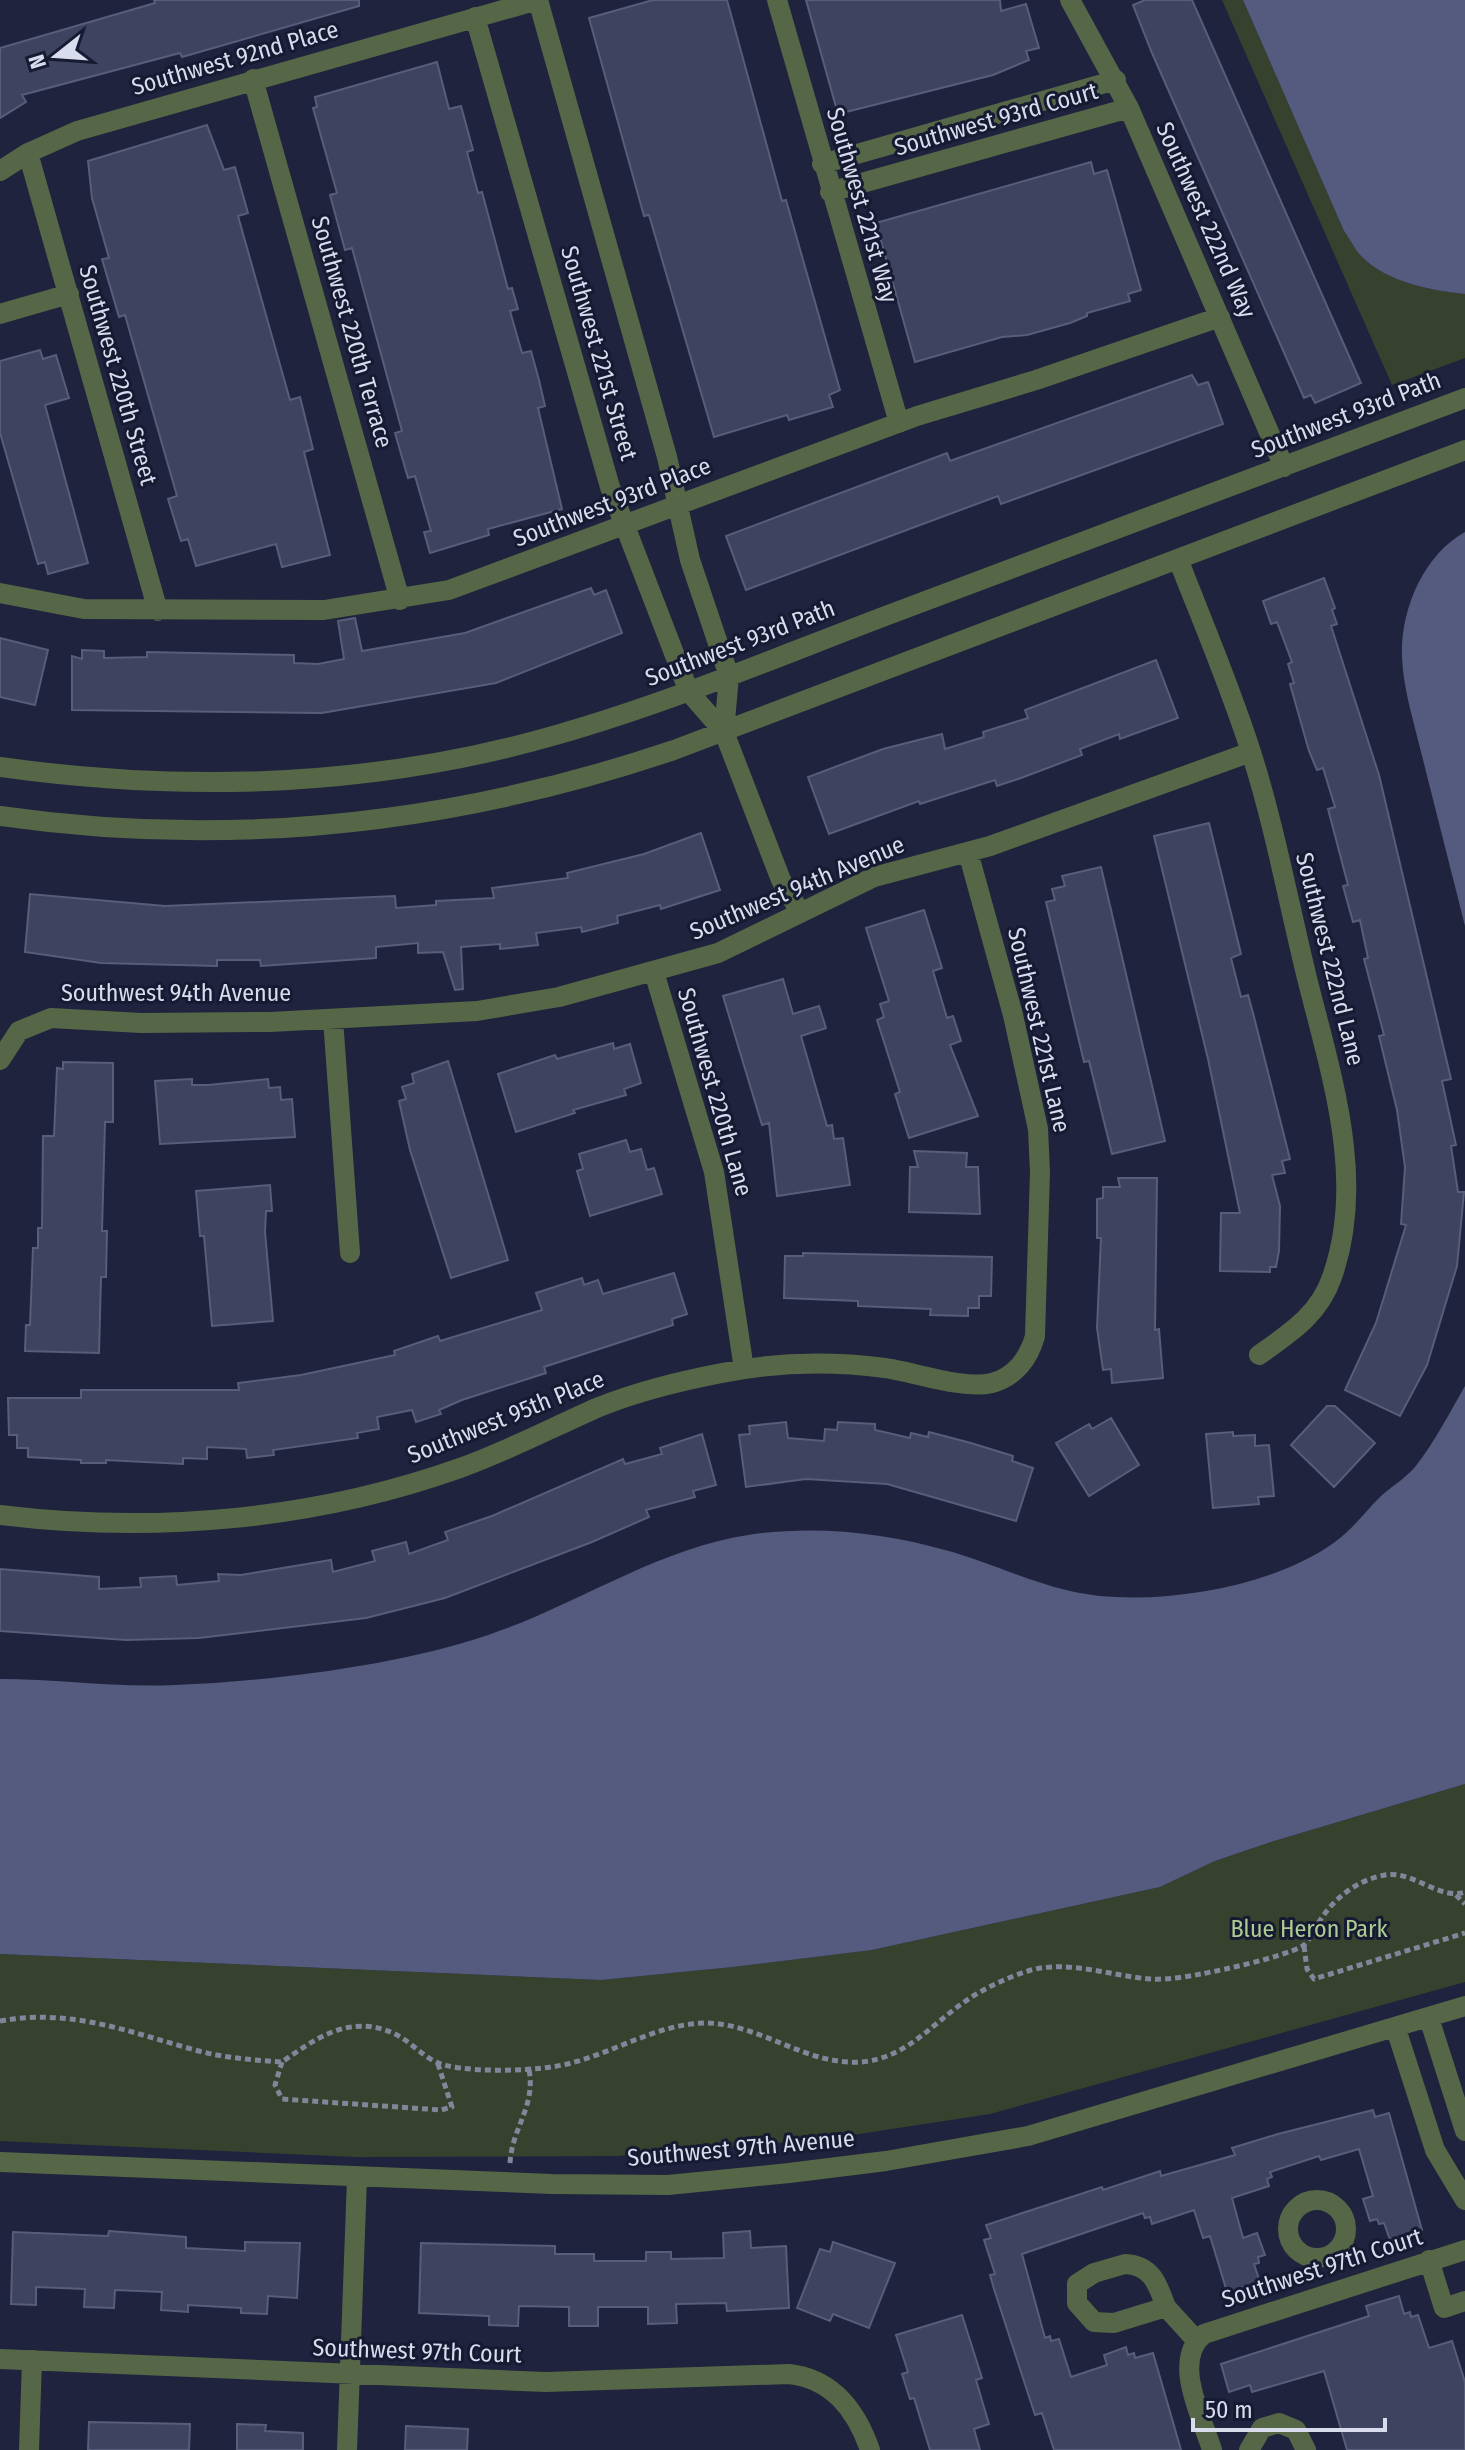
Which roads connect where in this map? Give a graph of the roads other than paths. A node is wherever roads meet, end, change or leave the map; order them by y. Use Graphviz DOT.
graph roads {
  1 [pos="538,0"];
  2 [pos="777,0"];
  3 [pos="1070,0"];
  4 [pos="475,17"];
  5 [pos="253,79"];
  6 [pos="1116,80"];
  7 [pos="1129,108"];
  8 [pos="28,153"];
  9 [pos="822,164"];
  10 [pos="0,171"];
  11 [pos="830,192"];
  12 [pos="69,294"];
  13 [pos="0,314"];
  14 [pos="1220,317"];
  15 [pos="1465,398"];
  16 [pos="899,423"];
  17 [pos="1465,450"];
  18 [pos="1284,467"];
  19 [pos="676,506"];
  20 [pos="626,524"];
  21 [pos="1178,559"];
  22 [pos="0,593"];
  23 [pos="400,600"];
  24 [pos="158,611"];
  25 [pos="729,676"];
  26 [pos="689,692"];
  27 [pos="724,732"];
  28 [pos="1251,752"];
  29 [pos="0,767"];
  30 [pos="0,816"];
  31 [pos="968,852"];
  32 [pos="800,912"];
  33 [pos="654,972"];
  34 [pos="333,1019"];
  35 [pos="0,1060"];
  36 [pos="350,1253"];
  37 [pos="1259,1355"];
  38 [pos="1023,1363"];
  39 [pos="744,1369"];
  40 [pos="0,1515"];
  41 [pos="1465,2006"];
  42 [pos="1429,2018"];
  43 [pos="1396,2029"];
  44 [pos="1465,2131"];
  45 [pos="0,2162"];
  46 [pos="357,2178"];
  47 [pos="1465,2200"];
  48 [pos="1465,2250"];
  49 [pos="1322,2257"];
  50 [pos="1429,2260"];
  51 [pos="1333,2290"];
  52 [pos="1465,2301"];
  53 [pos="1166,2307"];
  54 [pos="1196,2340"];
  55 [pos="0,2359"];
  56 [pos="32,2360"];
  57 [pos="349,2375"];
  58 [pos="29,2450"];
  59 [pos="347,2450"];
  60 [pos="870,2450"];
  61 [pos="1212,2450"];
  62 [pos="1249,2450"];
  63 [pos="1306,2450"];
  1 -- 4 [label="street, Southwest 92nd Place"];
  1 -- 19 [label="street, Southwest 221st Street"];
  2 -- 9 [label="street, Southwest 221st Way"];
  3 -- 6 [label="street, Southwest 222nd Way"];
  4 -- 5 [label="street, Southwest 92nd Place"];
  4 -- 20 [label="street, Southwest 221st Street"];
  5 -- 8 [label="street, Southwest 92nd Place"];
  5 -- 23 [label="street, Southwest 220th Terrace"];
  6 -- 7 [label="street, Southwest 222nd Way"];
  6 -- 9 [label="street, Southwest 93rd Court"];
  7 -- 11 [label="street, Southwest 93rd Court"];
  7 -- 14 [label="street, Southwest 222nd Way"];
  8 -- 10 [label="street, Southwest 92nd Place"];
  8 -- 12 [label="street, Southwest 220th Street"];
  9 -- 11 [label="street, Southwest 221st Way"];
  11 -- 16 [label="street, Southwest 221st Way"];
  12 -- 13 [label="street"];
  12 -- 24 [label="street, Southwest 220th Street"];
  14 -- 16 [label="street, Southwest 93rd Place"];
  14 -- 18 [label="street, Southwest 222nd Way"];
  15 -- 18 [label="street, Southwest 93rd Path"];
  16 -- 19 [label="street, Southwest 93rd Place"];
  17 -- 21 [label="street"];
  18 -- 25 [label="street, Southwest 93rd Path"];
  19 -- 20 [label="street, Southwest 93rd Place"];
  19 -- 25 [label="street, Southwest 221st Street"];
  20 -- 23 [label="street, Southwest 93rd Place"];
  20 -- 26 [label="street, Southwest 221st Street"];
  21 -- 27 [label="street"];
  21 -- 28 [label="street, Southwest 222nd Lane"];
  22 -- 24 [label="street, Southwest 93rd Place"];
  23 -- 24 [label="street, Southwest 93rd Place"];
  25 -- 26 [label="street, Southwest 93rd Path"];
  25 -- 27 [label="street, Southwest 221st Street"];
  26 -- 27 [label="street, Southwest 221st Street"];
  26 -- 29 [label="street, Southwest 93rd Path"];
  27 -- 30 [label="street"];
  27 -- 32 [label="street, Southwest 221st Street"];
  28 -- 31 [label="street, Southwest 94th Avenue"];
  28 -- 37 [label="street, Southwest 222nd Lane"];
  31 -- 32 [label="street, Southwest 94th Avenue"];
  31 -- 38 [label="street, Southwest 221st Lane"];
  32 -- 33 [label="street, Southwest 94th Avenue"];
  33 -- 34 [label="street, Southwest 94th Avenue"];
  33 -- 39 [label="street, Southwest 220th Lane"];
  34 -- 35 [label="street, Southwest 94th Avenue"];
  34 -- 36 [label="street"];
  38 -- 39 [label="street, Southwest 95th Place"];
  39 -- 40 [label="street, Southwest 95th Place"];
  41 -- 42 [label="street, Southwest 97th Avenue"];
  42 -- 43 [label="street, Southwest 97th Avenue"];
  42 -- 44 [label="street"];
  43 -- 46 [label="street, Southwest 97th Avenue"];
  43 -- 47 [label="street"];
  45 -- 46 [label="street, Southwest 97th Avenue"];
  46 -- 57 [label="street"];
  48 -- 50 [label="street, Southwest 97th Court"];
  49 -- 51 [label="street"];
  50 -- 51 [label="street, Southwest 97th Court"];
  50 -- 52 [label="street"];
  51 -- 54 [label="street, Southwest 97th Court"];
  53 -- 54 [label="street"];
  54 -- 61 [label="street"];
  55 -- 56 [label="street, Southwest 97th Court"];
  56 -- 57 [label="street, Southwest 97th Court"];
  56 -- 58 [label="street"];
  57 -- 59 [label="street"];
  57 -- 60 [label="street, Southwest 97th Court"];
  62 -- 63 [label="street"];
}
